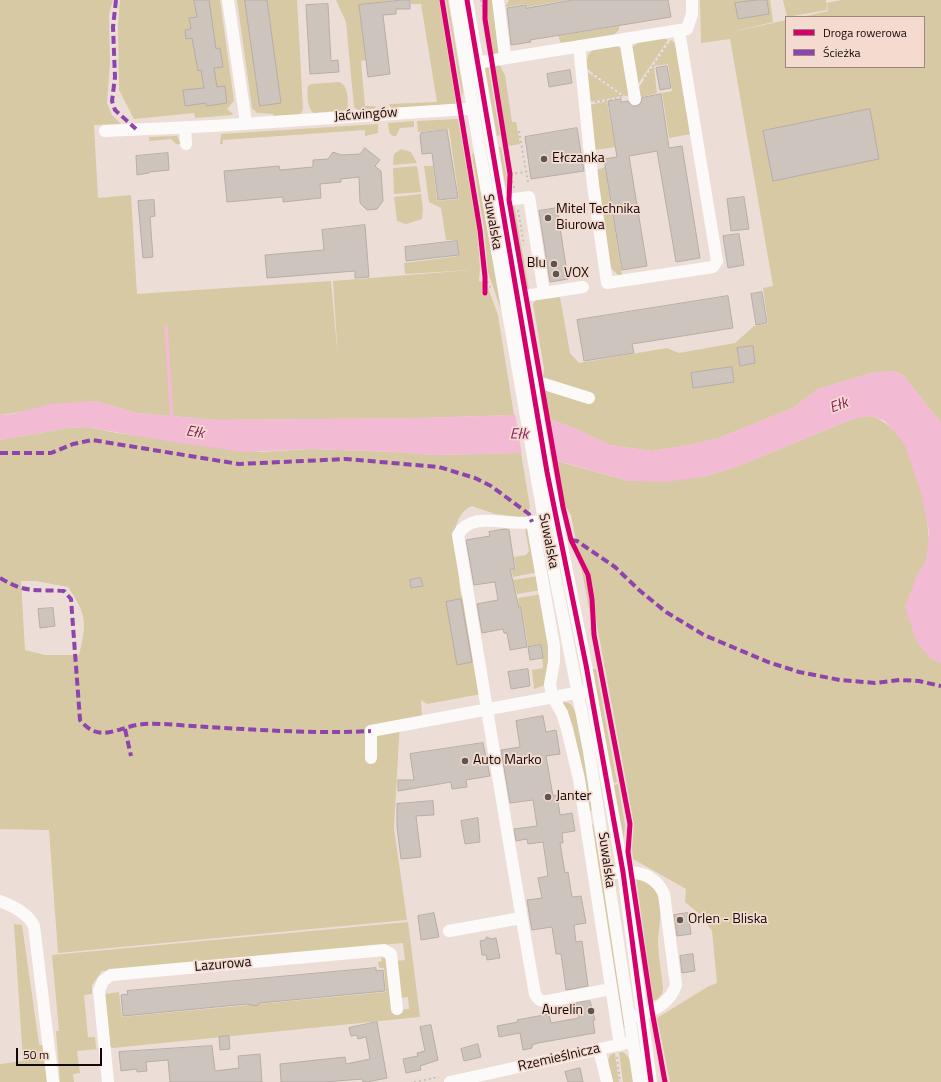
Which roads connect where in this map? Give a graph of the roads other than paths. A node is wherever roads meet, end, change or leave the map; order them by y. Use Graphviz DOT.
graph roads {
  1 [pos="228,0"];
  2 [pos="455,0"];
  3 [pos="467,0"];
  4 [pos="498,0"];
  5 [pos="692,0"];
  6 [pos="680,30"];
  7 [pos="625,38"];
  8 [pos="578,46"];
  9 [pos="505,58"];
  10 [pos="472,64"];
  11 [pos="630,98"];
  12 [pos="479,108"];
  13 [pos="246,123"];
  14 [pos="185,127"];
  15 [pos="105,131"];
  16 [pos="186,144"];
  17 [pos="509,200"];
  18 [pos="489,203"];
  19 [pos="583,287"];
  20 [pos="544,293"];
  21 [pos="512,298"];
  22 [pos="533,385"];
  23 [pos="589,398"];
  24 [pos="529,401"];
  25 [pos="544,520"];
  26 [pos="585,691"];
  27 [pos="552,696"];
  28 [pos="488,709"];
  29 [pos="371,758"];
  30 [pos="600,817"];
  31 [pos="585,820"];
  32 [pos="623,872"];
  33 [pos="608,874"];
  34 [pos="0,901"];
  35 [pos="521,918"];
  36 [pos="449,931"];
  37 [pos="611,989"];
  38 [pos="397,1009"];
  39 [pos="641,1015"];
  40 [pos="629,1017"];
  41 [pos="639,1041"];
  42 [pos="620,1044"];
  43 [pos="599,1049"];
  44 [pos="53,1082"];
  45 [pos="108,1082"];
  46 [pos="450,1082"];
  47 [pos="607,1082"];
  48 [pos="639,1082"];
  49 [pos="651,1082"];
  1 -- 13 [label="street"];
  2 -- 10 [label="street, Suwalska"];
  3 -- 10 [label="street, Suwalska"];
  4 -- 9 [label="street"];
  5 -- 6 [label="street"];
  6 -- 7 [label="street"];
  6 -- 8 [label="street"];
  7 -- 8 [label="street"];
  7 -- 11 [label="street"];
  8 -- 9 [label="street"];
  9 -- 10 [label="street"];
  10 -- 12 [label="street, Suwalska"];
  12 -- 13 [label="street, Jaćwingów"];
  12 -- 17 [label="street, Suwalska"];
  12 -- 18 [label="street, Suwalska"];
  13 -- 14 [label="street, Jaćwingów"];
  14 -- 15 [label="street, Jaćwingów"];
  14 -- 16 [label="street"];
  17 -- 18 [label="street"];
  17 -- 20 [label="street"];
  17 -- 21 [label="street, Suwalska"];
  18 -- 21 [label="street, Suwalska"];
  19 -- 20 [label="street"];
  20 -- 21 [label="street"];
  21 -- 22 [label="street, Suwalska"];
  21 -- 24 [label="street, Suwalska"];
  22 -- 23 [label="street"];
  22 -- 24 [label="street, Suwalska"];
  24 -- 25 [label="street, Suwalska"];
  24 -- 25 [label="street, Suwalska"];
  25 -- 26 [label="street, Suwalska"];
  25 -- 27 [label="street"];
  25 -- 28 [label="street, Suwalska"];
  26 -- 27 [label="street"];
  26 -- 30 [label="street, Suwalska"];
  26 -- 32 [label="street, Suwalska"];
  27 -- 28 [label="street"];
  27 -- 31 [label="street"];
  28 -- 29 [label="street"];
  28 -- 35 [label="street, Suwalska"];
  30 -- 31 [label="street"];
  30 -- 33 [label="street, Suwalska"];
  31 -- 37 [label="street"];
  32 -- 33 [label="street"];
  32 -- 39 [label="street, Suwalska"];
  32 -- 39 [label="street"];
  33 -- 40 [label="street, Suwalska"];
  34 -- 44 [label="street"];
  35 -- 36 [label="street"];
  35 -- 37 [label="street, Suwalska"];
  37 -- 42 [label="street"];
  38 -- 45 [label="street, Lazurowa"];
  39 -- 40 [label="street"];
  39 -- 41 [label="street, Suwalska"];
  40 -- 41 [label="street, Suwalska"];
  41 -- 42 [label="street, Rzemieślnicza"];
  41 -- 48 [label="street, Suwalska"];
  41 -- 49 [label="street, Suwalska"];
  42 -- 43 [label="street, Rzemieślnicza"];
  43 -- 46 [label="street, Rzemieślnicza"];
  43 -- 47 [label="street"];
}
